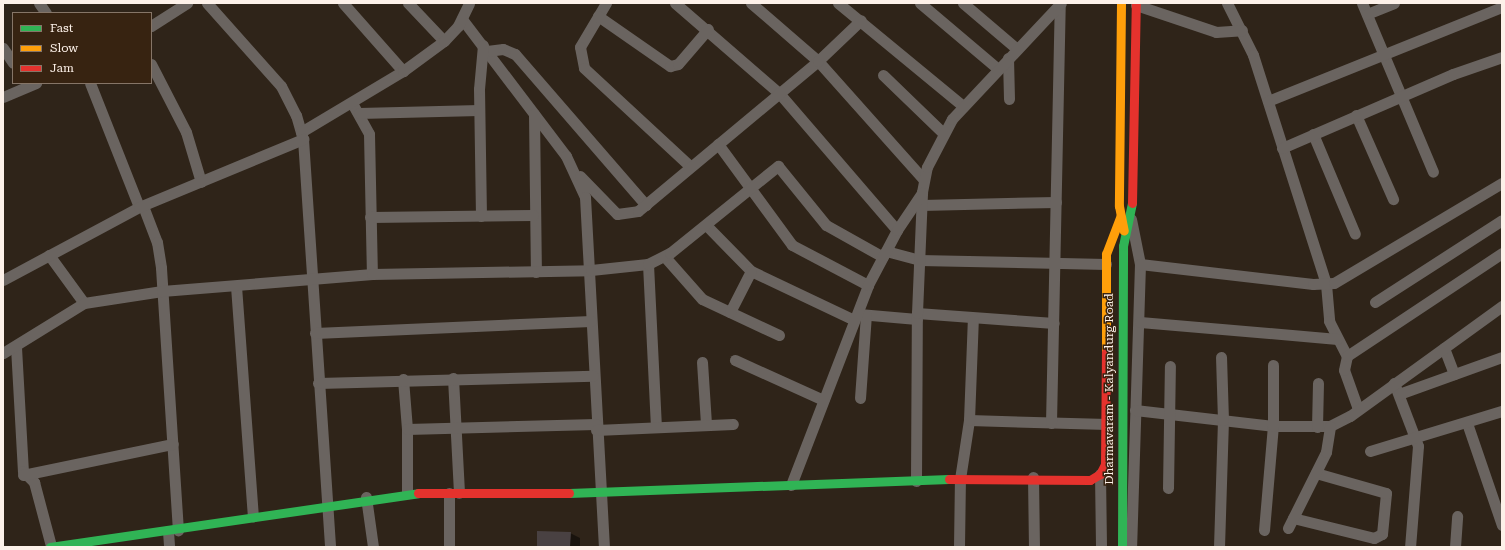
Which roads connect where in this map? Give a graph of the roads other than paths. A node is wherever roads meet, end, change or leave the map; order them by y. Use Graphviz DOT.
graph roads {
  1 [pos="39,3"];
  2 [pos="187,3"];
  3 [pos="207,3"];
  4 [pos="343,3"];
  5 [pos="408,3"];
  6 [pos="469,3"];
  7 [pos="606,3"];
  8 [pos="675,3"];
  9 [pos="751,3"];
  10 [pos="838,3"];
  11 [pos="920,3"];
  12 [pos="963,3"];
  13 [pos="1060,3"];
  14 [pos="1120,3"];
  15 [pos="1227,3"];
  16 [pos="1362,3"];
  17 [pos="1394,3"];
  18 [pos="1136,4"];
  19 [pos="1502,7"];
  20 [pos="45,12"];
  21 [pos="1367,14"];
  22 [pos="598,16"];
  23 [pos="462,19"];
  24 [pos="861,20"];
  25 [pos="152,25"];
  26 [pos="708,29"];
  27 [pos="1242,30"];
  28 [pos="444,41"];
  29 [pos="3,48"];
  30 [pos="485,48"];
  31 [pos="1017,49"];
  32 [pos="1385,56"];
  33 [pos="1502,57"];
  34 [pos="1008,58"];
  35 [pos="818,61"];
  36 [pos="12,62"];
  37 [pos="152,66"];
  38 [pos="998,69"];
  39 [pos="403,71"];
  40 [pos="883,76"];
  41 [pos="30,84"];
  42 [pos="90,84"];
  43 [pos="779,93"];
  44 [pos="1401,96"];
  45 [pos="3,97"];
  46 [pos="1009,99"];
  47 [pos="1268,101"];
  48 [pos="352,103"];
  49 [pos="963,106"];
  50 [pos="479,110"];
  51 [pos="359,113"];
  52 [pos="534,114"];
  53 [pos="1356,115"];
  54 [pos="942,132"];
  55 [pos="1313,134"];
  56 [pos="302,135"];
  57 [pos="718,144"];
  58 [pos="1282,148"];
  59 [pos="690,166"];
  60 [pos="574,168"];
  61 [pos="1433,172"];
  62 [pos="924,180"];
  63 [pos="201,182"];
  64 [pos="1502,183"];
  65 [pos="748,188"];
  66 [pos="922,192"];
  67 [pos="1393,199"];
  68 [pos="1056,202"];
  69 [pos="646,205"];
  70 [pos="922,205"];
  71 [pos="141,206"];
  72 [pos="533,215"];
  73 [pos="482,216"];
  74 [pos="370,217"];
  75 [pos="1126,218"];
  76 [pos="1502,220"];
  77 [pos="706,225"];
  78 [pos="897,230"];
  79 [pos="1355,234"];
  80 [pos="884,254"];
  81 [pos="1502,254"];
  82 [pos="49,255"];
  83 [pos="665,256"];
  84 [pos="919,260"];
  85 [pos="648,264"];
  86 [pos="1055,264"];
  87 [pos="1106,264"];
  88 [pos="1140,264"];
  89 [pos="591,270"];
  90 [pos="751,271"];
  91 [pos="536,272"];
  92 [pos="372,274"];
  93 [pos="313,278"];
  94 [pos="3,280"];
  95 [pos="1326,284"];
  96 [pos="868,285"];
  97 [pos="236,286"];
  98 [pos="162,291"];
  99 [pos="1375,302"];
  100 [pos="84,303"];
  101 [pos="1502,306"];
  102 [pos="730,312"];
  103 [pos="859,316"];
  104 [pos="917,316"];
  105 [pos="973,318"];
  106 [pos="591,321"];
  107 [pos="1140,322"];
  108 [pos="1054,323"];
  109 [pos="315,333"];
  110 [pos="779,336"];
  111 [pos="1336,339"];
  112 [pos="16,347"];
  113 [pos="1444,348"];
  114 [pos="3,353"];
  115 [pos="1347,356"];
  116 [pos="1221,357"];
  117 [pos="1502,357"];
  118 [pos="735,360"];
  119 [pos="702,362"];
  120 [pos="1273,364"];
  121 [pos="1170,366"];
  122 [pos="1454,374"];
  123 [pos="593,376"];
  124 [pos="453,378"];
  125 [pos="403,379"];
  126 [pos="318,383"];
  127 [pos="1318,383"];
  128 [pos="1394,383"];
  129 [pos="1399,394"];
  130 [pos="860,398"];
  131 [pos="823,400"];
  132 [pos="1358,409"];
  133 [pos="1135,410"];
  134 [pos="1502,411"];
  135 [pos="1169,414"];
  136 [pos="969,420"];
  137 [pos="1224,420"];
  138 [pos="1051,423"];
  139 [pos="1467,423"];
  140 [pos="706,424"];
  141 [pos="733,424"];
  142 [pos="1107,424"];
  143 [pos="1273,426"];
  144 [pos="1330,426"];
  145 [pos="596,427"];
  146 [pos="656,427"];
  147 [pos="1317,427"];
  148 [pos="456,428"];
  149 [pos="407,429"];
  150 [pos="1416,439"];
  151 [pos="173,444"];
  152 [pos="1370,451"];
  153 [pos="1316,473"];
  154 [pos="1100,474"];
  155 [pos="23,475"];
  156 [pos="1033,477"];
  157 [pos="960,479"];
  158 [pos="916,481"];
  159 [pos="791,485"];
  160 [pos="1168,488"];
  161 [pos="603,492"];
  162 [pos="407,493"];
  163 [pos="454,493"];
  164 [pos="366,497"];
  165 [pos="326,504"];
  166 [pos="253,516"];
  167 [pos="1457,516"];
  168 [pos="1502,525"];
  169 [pos="173,530"];
  170 [pos="1264,530"];
  171 [pos="51,547"];
  172 [pos="169,547"];
  173 [pos="330,547"];
  174 [pos="373,547"];
  175 [pos="449,547"];
  176 [pos="604,547"];
  177 [pos="959,547"];
  178 [pos="1034,547"];
  179 [pos="1101,547"];
  180 [pos="1122,547"];
  181 [pos="1131,547"];
  182 [pos="1219,547"];
  183 [pos="1411,547"];
  184 [pos="1455,547"];
  1 -- 20 [label="street"];
  2 -- 25 [label="street"];
  3 -- 56 [label="street"];
  4 -- 39 [label="street"];
  5 -- 28 [label="street"];
  6 -- 23 [label="street"];
  7 -- 22 [label="street"];
  8 -- 26 [label="street"];
  9 -- 35 [label="street"];
  10 -- 24 [label="street"];
  11 -- 38 [label="street"];
  12 -- 31 [label="street"];
  13 -- 31 [label="street"];
  13 -- 68 [label="street"];
  14 -- 75 [label="street, Dharmavaram - Kalyandurg Road"];
  15 -- 27 [label="street"];
  16 -- 21 [label="street"];
  17 -- 21 [label="street"];
  18 -- 27 [label="street"];
  18 -- 75 [label="street, Dharmavaram - Kalyandurg Road"];
  19 -- 32 [label="street"];
  21 -- 32 [label="street"];
  22 -- 26 [label="street"];
  22 -- 59 [label="street"];
  23 -- 28 [label="street"];
  23 -- 30 [label="street"];
  24 -- 35 [label="street"];
  24 -- 49 [label="street"];
  26 -- 43 [label="street"];
  27 -- 47 [label="street"];
  28 -- 39 [label="street"];
  29 -- 36 [label="street"];
  30 -- 50 [label="street"];
  30 -- 52 [label="street"];
  30 -- 69 [label="street"];
  31 -- 34 [label="street"];
  32 -- 44 [label="street"];
  32 -- 47 [label="street"];
  33 -- 44 [label="street"];
  34 -- 38 [label="street"];
  34 -- 46 [label="street"];
  35 -- 43 [label="street"];
  35 -- 62 [label="street"];
  37 -- 63 [label="street"];
  38 -- 49 [label="street"];
  39 -- 48 [label="street"];
  40 -- 54 [label="street"];
  41 -- 45 [label="street"];
  42 -- 71 [label="street"];
  43 -- 57 [label="street"];
  43 -- 78 [label="street"];
  44 -- 53 [label="street"];
  44 -- 61 [label="street"];
  47 -- 58 [label="street"];
  48 -- 51 [label="street"];
  48 -- 56 [label="street"];
  49 -- 54 [label="street"];
  50 -- 51 [label="street"];
  50 -- 73 [label="street"];
  51 -- 74 [label="street"];
  52 -- 60 [label="street"];
  52 -- 72 [label="street"];
  53 -- 55 [label="street"];
  53 -- 67 [label="street"];
  54 -- 62 [label="street"];
  55 -- 58 [label="street"];
  55 -- 79 [label="street"];
  56 -- 63 [label="street"];
  56 -- 93 [label="street"];
  57 -- 59 [label="street"];
  57 -- 65 [label="street"];
  58 -- 95 [label="street"];
  59 -- 69 [label="street"];
  60 -- 69 [label="street"];
  60 -- 89 [label="street"];
  62 -- 66 [label="street"];
  63 -- 71 [label="street"];
  64 -- 95 [label="street"];
  65 -- 77 [label="street"];
  65 -- 80 [label="street"];
  65 -- 96 [label="street"];
  66 -- 70 [label="street"];
  66 -- 78 [label="street"];
  68 -- 70 [label="street"];
  68 -- 86 [label="street"];
  70 -- 84 [label="street"];
  71 -- 82 [label="street"];
  71 -- 98 [label="street"];
  72 -- 73 [label="street"];
  72 -- 91 [label="street"];
  73 -- 74 [label="street"];
  74 -- 92 [label="street"];
  75 -- 87 [label="street"];
  75 -- 88 [label="street"];
  75 -- 180 [label="street, Dharmavaram - Kalyandurg Road"];
  76 -- 99 [label="street"];
  77 -- 83 [label="street"];
  77 -- 90 [label="street"];
  78 -- 80 [label="street"];
  80 -- 84 [label="street"];
  80 -- 96 [label="street"];
  81 -- 115 [label="street"];
  82 -- 94 [label="street"];
  82 -- 100 [label="street"];
  83 -- 85 [label="street"];
  83 -- 102 [label="street"];
  84 -- 86 [label="street"];
  84 -- 104 [label="street"];
  85 -- 89 [label="street"];
  85 -- 146 [label="street"];
  86 -- 87 [label="street"];
  86 -- 108 [label="street"];
  87 -- 142 [label="street"];
  88 -- 95 [label="street"];
  88 -- 107 [label="street"];
  89 -- 91 [label="street"];
  89 -- 106 [label="street"];
  90 -- 102 [label="street"];
  90 -- 103 [label="street"];
  91 -- 92 [label="street"];
  92 -- 93 [label="street"];
  93 -- 97 [label="street"];
  93 -- 109 [label="street"];
  95 -- 111 [label="street"];
  96 -- 103 [label="street"];
  97 -- 98 [label="street"];
  97 -- 166 [label="street"];
  98 -- 100 [label="street"];
  98 -- 151 [label="street"];
  100 -- 112 [label="street"];
  101 -- 113 [label="street"];
  102 -- 110 [label="street"];
  103 -- 104 [label="street"];
  103 -- 130 [label="street"];
  103 -- 131 [label="street"];
  104 -- 105 [label="street"];
  104 -- 158 [label="street"];
  105 -- 108 [label="street"];
  105 -- 136 [label="street"];
  106 -- 109 [label="street"];
  106 -- 123 [label="street"];
  107 -- 111 [label="street"];
  107 -- 133 [label="street"];
  108 -- 138 [label="street"];
  109 -- 126 [label="street"];
  111 -- 115 [label="street"];
  112 -- 114 [label="street"];
  112 -- 155 [label="street"];
  113 -- 122 [label="street"];
  113 -- 128 [label="street"];
  115 -- 132 [label="street"];
  116 -- 137 [label="street"];
  117 -- 122 [label="street"];
  118 -- 131 [label="street"];
  119 -- 140 [label="street"];
  120 -- 143 [label="street"];
  121 -- 135 [label="street"];
  122 -- 129 [label="street"];
  123 -- 124 [label="street"];
  123 -- 145 [label="street"];
  124 -- 125 [label="street"];
  124 -- 148 [label="street"];
  125 -- 126 [label="street"];
  125 -- 149 [label="street"];
  126 -- 165 [label="street"];
  127 -- 147 [label="street"];
  128 -- 129 [label="street"];
  128 -- 132 [label="street"];
  129 -- 150 [label="street"];
  131 -- 159 [label="street"];
  132 -- 144 [label="street"];
  133 -- 135 [label="street"];
  133 -- 181 [label="street"];
  134 -- 139 [label="street"];
  135 -- 137 [label="street"];
  135 -- 160 [label="street"];
  136 -- 138 [label="street"];
  136 -- 157 [label="street"];
  137 -- 143 [label="street"];
  137 -- 182 [label="street"];
  138 -- 142 [label="street"];
  139 -- 150 [label="street"];
  139 -- 168 [label="street"];
  140 -- 141 [label="street"];
  140 -- 146 [label="street"];
  142 -- 154 [label="street"];
  143 -- 147 [label="street"];
  143 -- 170 [label="street"];
  144 -- 147 [label="street"];
  144 -- 153 [label="street"];
  145 -- 146 [label="street"];
  145 -- 148 [label="street"];
  145 -- 161 [label="street"];
  148 -- 149 [label="street"];
  148 -- 163 [label="street"];
  149 -- 162 [label="street"];
  150 -- 152 [label="street"];
  150 -- 183 [label="street"];
  151 -- 155 [label="street"];
  151 -- 169 [label="street"];
  153 -- 153 [label="street"];
  154 -- 156 [label="street"];
  154 -- 179 [label="street"];
  155 -- 171 [label="street"];
  156 -- 157 [label="street"];
  156 -- 178 [label="street"];
  157 -- 158 [label="street"];
  157 -- 177 [label="street"];
  158 -- 159 [label="street"];
  159 -- 161 [label="street"];
  161 -- 163 [label="street"];
  161 -- 176 [label="street"];
  162 -- 163 [label="street"];
  162 -- 164 [label="street"];
  163 -- 175 [label="street"];
  164 -- 165 [label="street"];
  164 -- 174 [label="street"];
  165 -- 166 [label="street"];
  165 -- 173 [label="street"];
  166 -- 169 [label="street"];
  167 -- 184 [label="street"];
  169 -- 171 [label="street"];
  169 -- 172 [label="street"];
}
